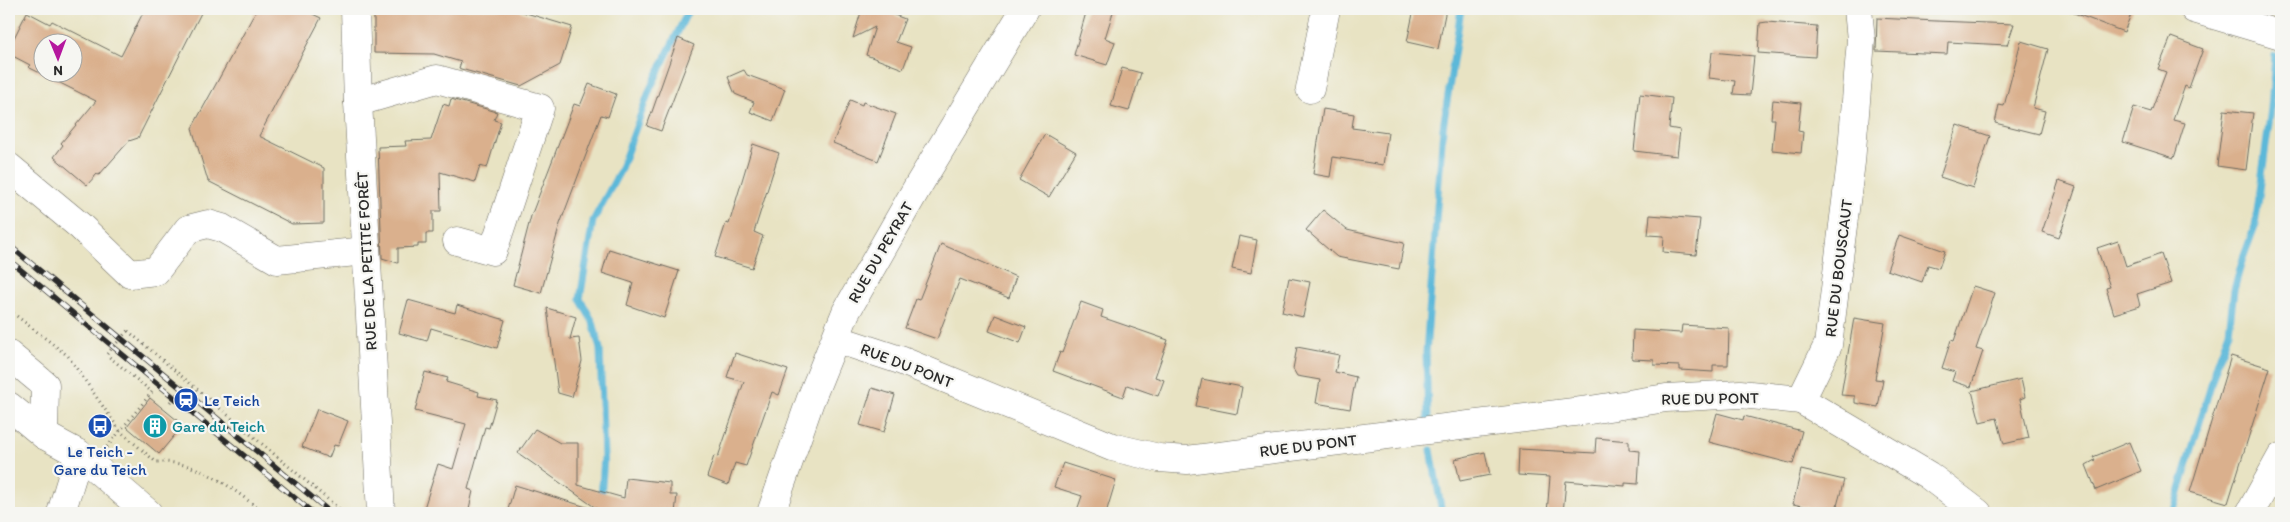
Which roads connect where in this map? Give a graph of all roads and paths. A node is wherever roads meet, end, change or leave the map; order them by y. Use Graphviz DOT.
graph roads {
  1 [pos="355,9"];
  2 [pos="1025,9"];
  3 [pos="1326,9"];
  4 [pos="1858,9"];
  5 [pos="2194,9"];
  6 [pos="2281,35"];
  7 [pos="1310,89"];
  8 [pos="358,102"];
  9 [pos="9,167"];
  10 [pos="457,241"];
  11 [pos="366,251"];
  12 [pos="9,310"];
  13 [pos="836,339"];
  14 [pos="9,355"];
  15 [pos="184,385"];
  16 [pos="1801,400"];
  17 [pos="170,402"];
  18 [pos="9,406"];
  19 [pos="120,431"];
  20 [pos="44,435"];
  21 [pos="2281,457"];
  22 [pos="86,460"];
  23 [pos="61,513"];
  24 [pos="148,513"];
  25 [pos="264,513"];
  26 [pos="344,513"];
  27 [pos="381,513"];
  28 [pos="771,513"];
  29 [pos="1978,513"];
  30 [pos="2250,513"];
  1 -- 8 [label="street, RUE DE LA PETITE FORÊT"];
  2 -- 13 [label="street, RUE DU PEYRAT"];
  3 -- 7 [label="street"];
  4 -- 16 [label="street, RUE DU BOUSCAUT"];
  5 -- 6 [label="street"];
  8 -- 10 [label="street"];
  8 -- 11 [label="street, RUE DE LA PETITE FORÊT"];
  9 -- 11 [label="street"];
  11 -- 27 [label="street, RUE DE LA PETITE FORÊT"];
  12 -- 19 [label="path"];
  13 -- 16 [label="street, RUE DU PONT"];
  13 -- 28 [label="street, RUE DU PEYRAT"];
  14 -- 20 [label="street"];
  15 -- 17 [label="path"];
  16 -- 29 [label="street"];
  18 -- 20 [label="street"];
  19 -- 22 [label="path"];
  19 -- 25 [label="path"];
  19 -- 26 [label="path, bridge"];
  20 -- 22 [label="street"];
  21 -- 30 [label="street"];
  22 -- 23 [label="street"];
  22 -- 24 [label="street"];
}
